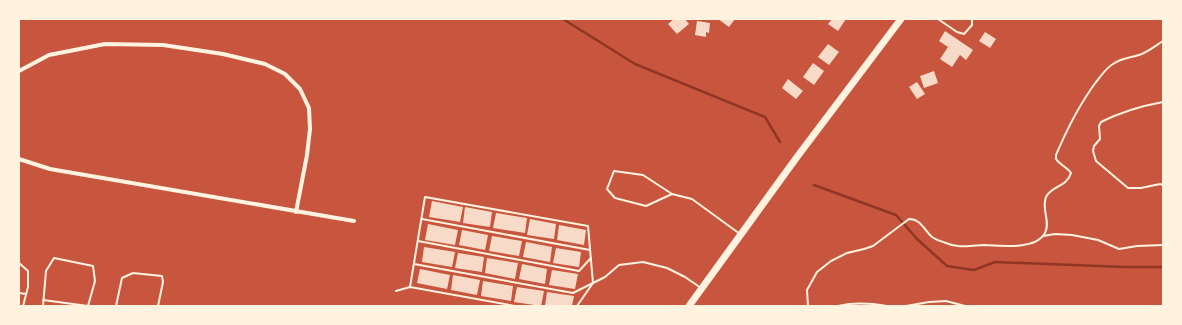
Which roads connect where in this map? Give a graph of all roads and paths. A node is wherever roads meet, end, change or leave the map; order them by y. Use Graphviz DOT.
graph roads {
  1 [pos="901,19"];
  2 [pos="938,19"];
  3 [pos="972,19"];
  4 [pos="1163,41"];
  5 [pos="19,71"];
  6 [pos="1163,102"];
  7 [pos="19,159"];
  8 [pos="1163,185"];
  9 [pos="672,194"];
  10 [pos="296,212"];
  11 [pos="422,219"];
  12 [pos="354,221"];
  13 [pos="740,234"];
  14 [pos="1042,236"];
  15 [pos="418,241"];
  16 [pos="1163,245"];
  17 [pos="590,250"];
  18 [pos="591,258"];
  19 [pos="19,263"];
  20 [pos="414,264"];
  21 [pos="593,282"];
  22 [pos="410,287"];
  23 [pos="702,288"];
  24 [pos="396,291"];
  25 [pos="19,293"];
  26 [pos="26,294"];
  27 [pos="43,300"];
  28 [pos="23,306"];
  29 [pos="43,306"];
  30 [pos="116,306"];
  31 [pos="158,306"];
  32 [pos="515,306"];
  33 [pos="577,306"];
  34 [pos="689,306"];
  35 [pos="808,306"];
  36 [pos="838,306"];
  37 [pos="887,306"];
  38 [pos="906,306"];
  39 [pos="965,306"];
  1 -- 13 [label="main road"];
  2 -- 3 [label="lane"];
  4 -- 14 [label="lane"];
  5 -- 10 [label="street"];
  6 -- 8 [label="lane"];
  7 -- 10 [label="street"];
  9 -- 9 [label="lane"];
  9 -- 13 [label="lane"];
  10 -- 12 [label="street"];
  11 -- 15 [label="lane"];
  11 -- 17 [label="lane"];
  11 -- 17 [label="lane"];
  13 -- 23 [label="main road"];
  14 -- 16 [label="lane"];
  14 -- 35 [label="lane"];
  15 -- 18 [label="lane"];
  15 -- 20 [label="lane"];
  17 -- 18 [label="lane"];
  18 -- 21 [label="lane"];
  19 -- 26 [label="lane"];
  20 -- 21 [label="lane"];
  20 -- 22 [label="lane"];
  21 -- 23 [label="lane"];
  21 -- 33 [label="lane"];
  22 -- 24 [label="lane"];
  22 -- 32 [label="lane"];
  23 -- 34 [label="main road"];
  25 -- 26 [label="lane"];
  26 -- 28 [label="lane"];
  27 -- 27 [label="lane"];
  27 -- 29 [label="lane"];
  30 -- 31 [label="lane"];
  36 -- 37 [label="lane"];
  38 -- 39 [label="lane"];
}
